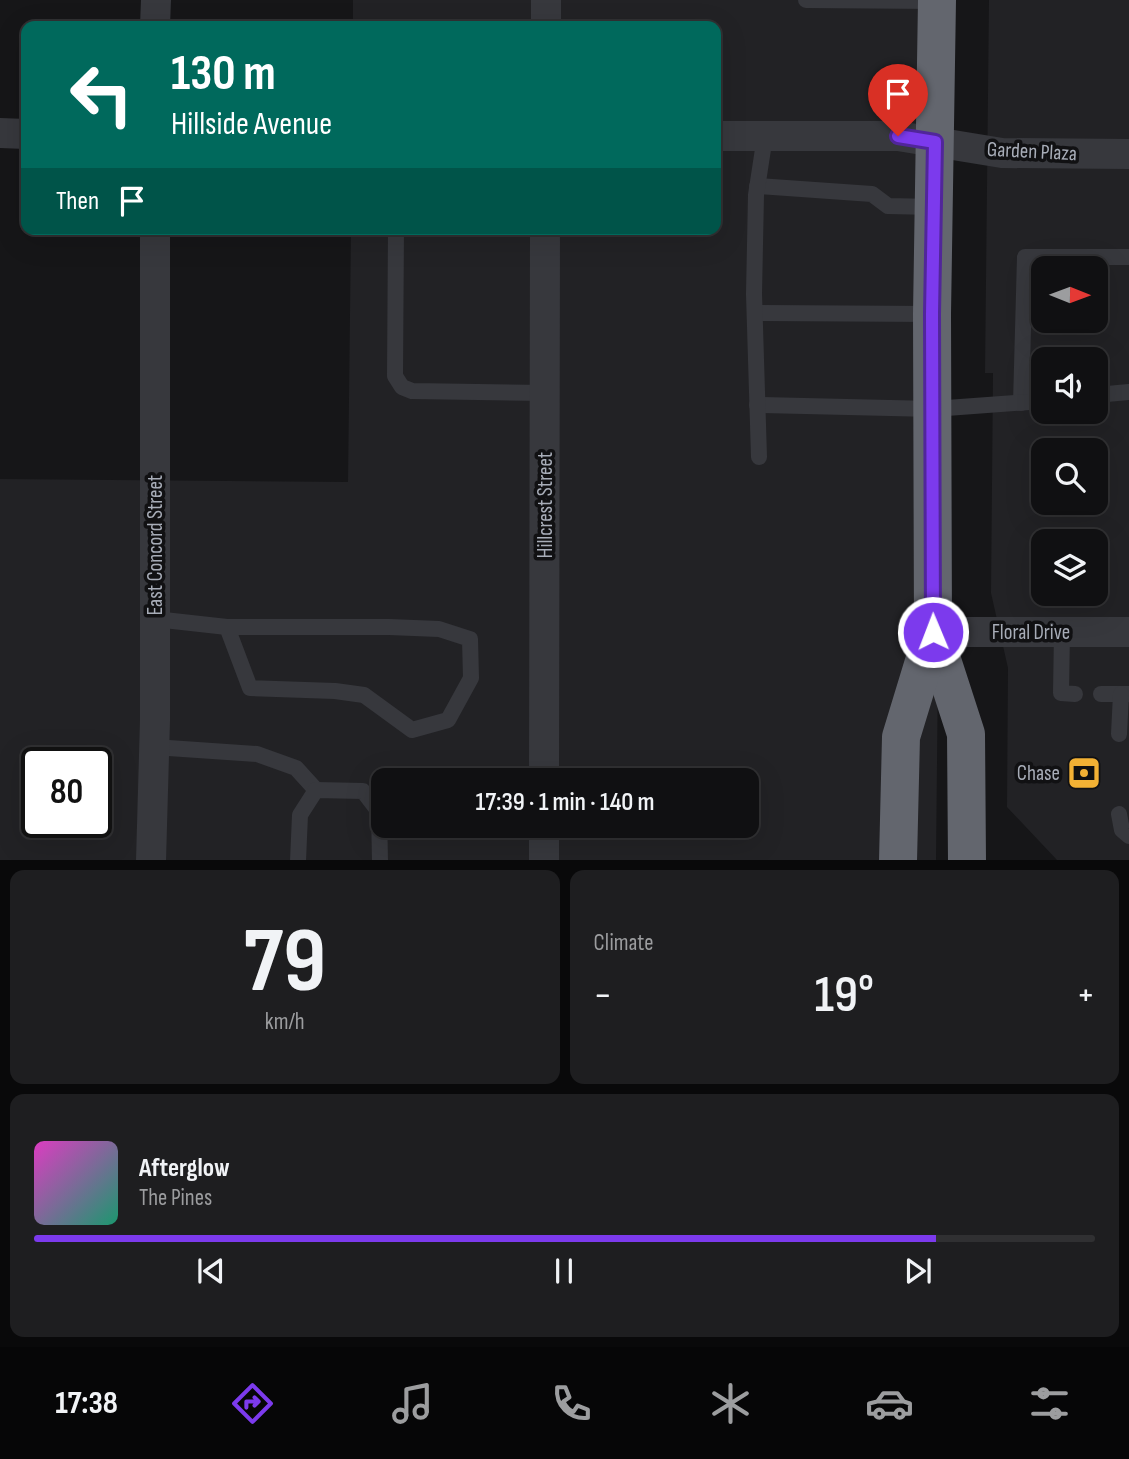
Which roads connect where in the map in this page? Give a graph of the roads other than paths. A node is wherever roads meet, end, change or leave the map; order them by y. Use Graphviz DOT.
graph roads {
  1 [pos="156,0"];
  2 [pos="546,0"];
  3 [pos="806,0"];
  4 [pos="937,0"];
  5 [pos="155,21"];
  6 [pos="546,21"];
  7 [pos="0,134"];
  8 [pos="21,134"];
  9 [pos="721,136"];
  10 [pos="765,136"];
  11 [pos="935,142"];
  12 [pos="1129,154"];
  13 [pos="757,186"];
  14 [pos="934,207"];
  15 [pos="155,235"];
  16 [pos="396,235"];
  17 [pos="545,235"];
  18 [pos="1129,257"];
  19 [pos="755,313"];
  20 [pos="932,314"];
  21 [pos="1129,392"];
  22 [pos="545,393"];
  23 [pos="1108,395"];
  24 [pos="1031,403"];
  25 [pos="1021,404"];
  26 [pos="757,405"];
  27 [pos="933,409"];
  28 [pos="759,457"];
  29 [pos="155,619"];
  30 [pos="227,627"];
  31 [pos="933,632"];
  32 [pos="1062,632"];
  33 [pos="1129,632"];
  34 [pos="1075,694"];
  35 [pos="1101,694"];
  36 [pos="1125,694"];
  37 [pos="1119,734"];
  38 [pos="154,747"];
  39 [pos="544,768"];
  40 [pos="316,790"];
  41 [pos="1119,814"];
  42 [pos="1129,836"];
  43 [pos="544,838"];
  44 [pos="151,860"];
  45 [pos="298,860"];
  46 [pos="380,860"];
  47 [pos="544,860"];
  48 [pos="898,860"];
  49 [pos="967,860"];
  1 -- 5 [label="street"];
  2 -- 6 [label="street"];
  3 -- 4 [label="lane"];
  4 -- 11 [label="highway"];
  7 -- 8 [label="street"];
  9 -- 10 [label="street, Garden Plaza"];
  10 -- 11 [label="street, Garden Plaza"];
  10 -- 13 [label="lane"];
  11 -- 12 [label="street, Garden Plaza"];
  11 -- 14 [label="highway"];
  13 -- 14 [label="lane"];
  13 -- 19 [label="lane"];
  14 -- 20 [label="highway"];
  15 -- 29 [label="street, East Concord Street"];
  16 -- 22 [label="lane"];
  17 -- 22 [label="street, Hillcrest Street"];
  18 -- 25 [label="lane"];
  19 -- 20 [label="lane"];
  19 -- 26 [label="lane"];
  20 -- 27 [label="highway"];
  21 -- 23 [label="lane"];
  22 -- 39 [label="street, Hillcrest Street"];
  24 -- 25 [label="lane"];
  25 -- 27 [label="lane"];
  26 -- 27 [label="lane"];
  26 -- 28 [label="lane"];
  27 -- 31 [label="highway"];
  29 -- 30 [label="lane"];
  29 -- 38 [label="street, East Concord Street"];
  30 -- 30 [label="lane"];
  31 -- 32 [label="street, Floral Drive"];
  31 -- 48 [label="highway"];
  31 -- 49 [label="highway"];
  32 -- 33 [label="street, Floral Drive"];
  32 -- 34 [label="lane"];
  35 -- 36 [label="lane"];
  36 -- 37 [label="lane"];
  38 -- 40 [label="lane"];
  38 -- 44 [label="street, East Concord Street"];
  40 -- 45 [label="lane"];
  40 -- 46 [label="lane"];
  41 -- 42 [label="lane"];
  43 -- 47 [label="street"];
}
